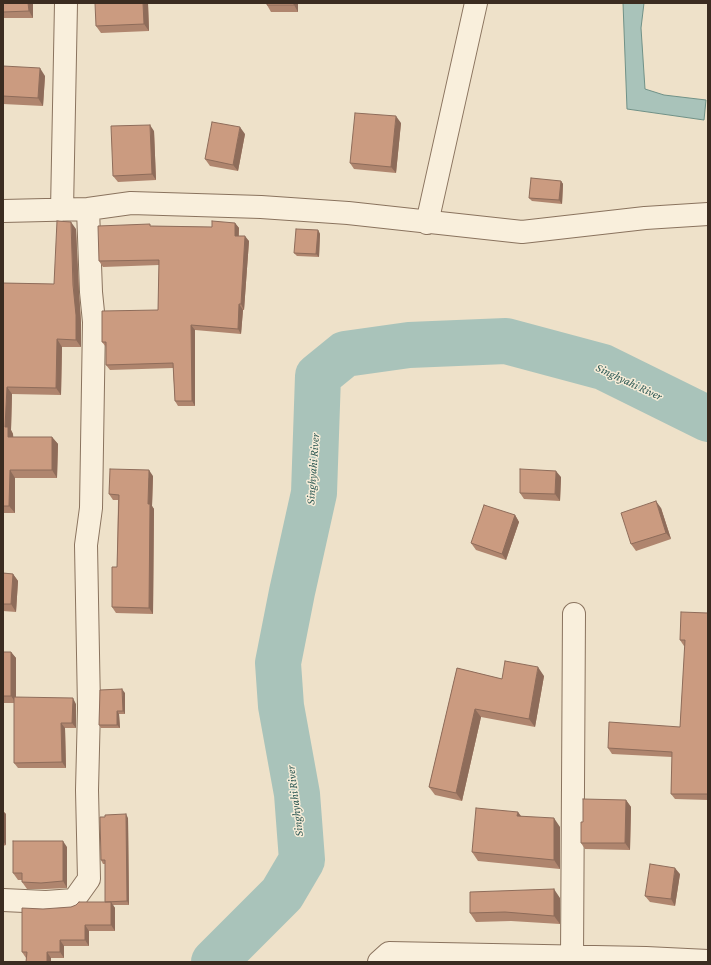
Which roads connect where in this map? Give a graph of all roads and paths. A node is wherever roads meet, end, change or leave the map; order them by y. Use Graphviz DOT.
graph roads {
  1 [pos="66,3"];
  2 [pos="476,3"];
  3 [pos="88,209"];
  4 [pos="62,210"];
  5 [pos="3,211"];
  6 [pos="708,214"];
  7 [pos="427,222"];
  8 [pos="574,614"];
  9 [pos="3,900"];
  10 [pos="572,957"];
  11 [pos="708,961"];
  12 [pos="379,962"];
  1 -- 4 [label="street"];
  2 -- 7 [label="street"];
  3 -- 4 [label="street"];
  3 -- 7 [label="street"];
  3 -- 9 [label="street"];
  4 -- 5 [label="street"];
  6 -- 7 [label="street"];
  8 -- 10 [label="street"];
  10 -- 11 [label="street"];
  10 -- 12 [label="street"];
}
